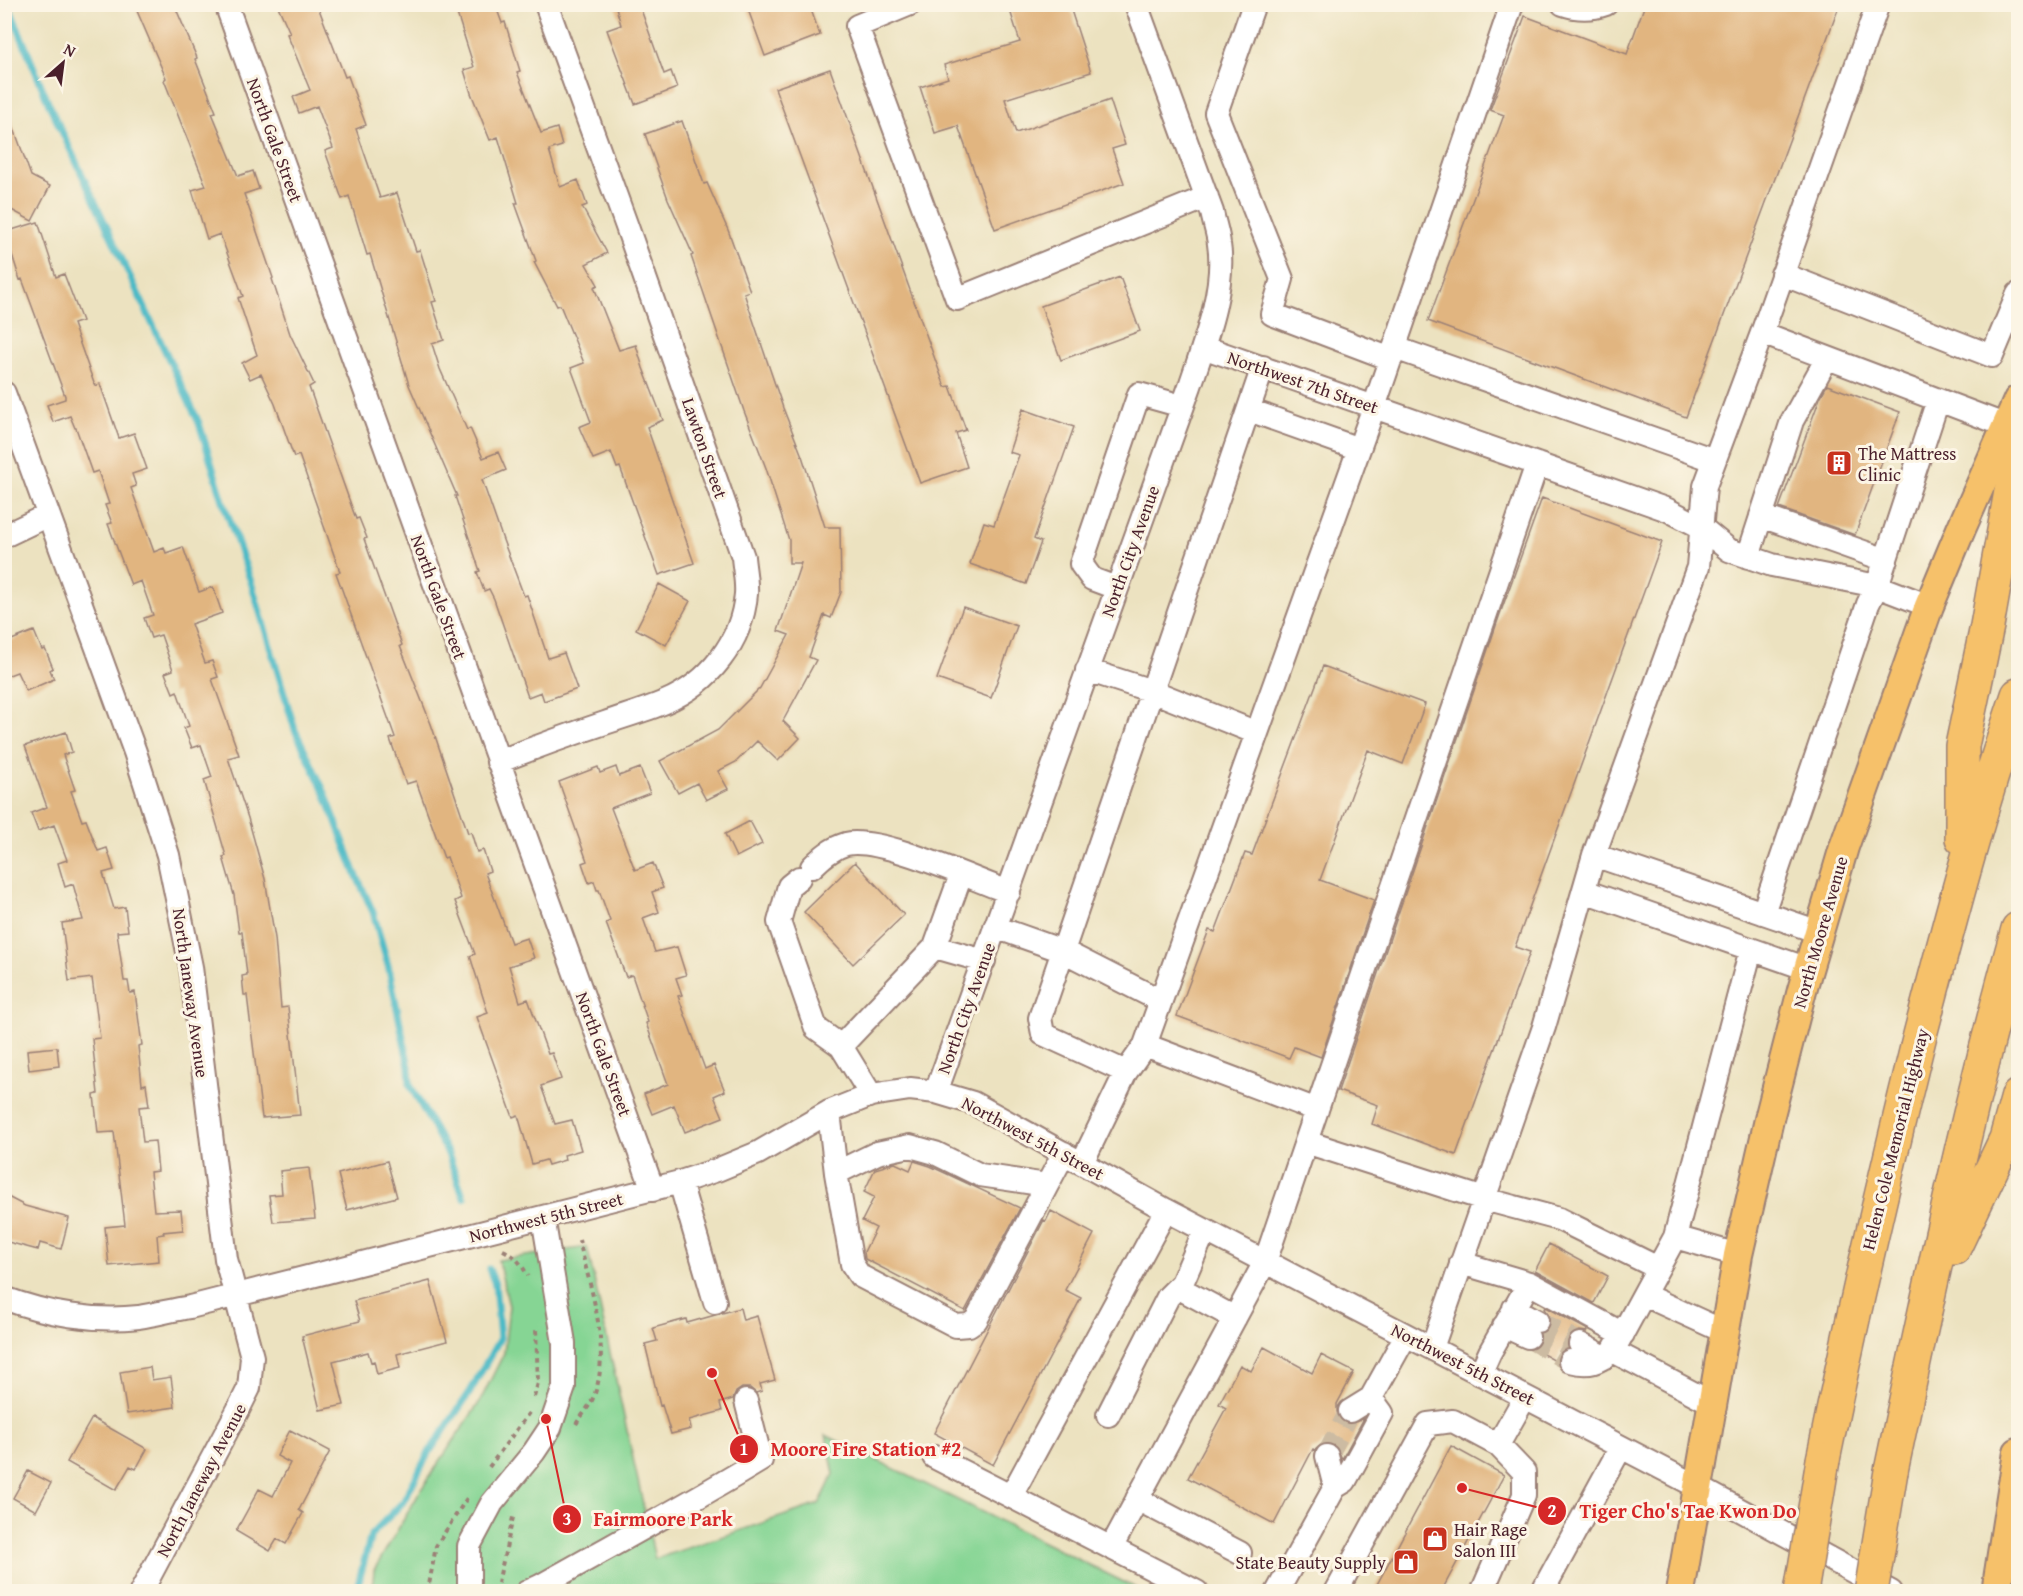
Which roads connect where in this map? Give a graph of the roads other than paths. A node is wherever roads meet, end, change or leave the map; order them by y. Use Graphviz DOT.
graph roads {
  1 [pos="226,4"];
  2 [pos="546,4"];
  3 [pos="910,4"];
  4 [pos="1136,4"];
  5 [pos="1254,4"];
  6 [pos="1512,4"];
  7 [pos="1563,4"];
  8 [pos="1606,4"];
  9 [pos="1878,4"];
  10 [pos="1207,197"];
  11 [pos="1782,274"];
  12 [pos="2019,294"];
  13 [pos="1762,333"];
  14 [pos="1203,347"];
  15 [pos="1393,354"];
  16 [pos="1827,358"];
  17 [pos="1263,367"];
  18 [pos="4,393"];
  19 [pos="1938,400"];
  20 [pos="2019,400"];
  21 [pos="1182,406"];
  22 [pos="1374,407"];
  23 [pos="1249,410"];
  24 [pos="2013,439"];
  25 [pos="1359,449"];
  26 [pos="1714,460"];
  27 [pos="1537,464"];
  28 [pos="48,515"];
  29 [pos="1761,516"];
  30 [pos="1701,527"];
  31 [pos="4,536"];
  32 [pos="1748,557"];
  33 [pos="1886,560"];
  34 [pos="1877,586"];
  35 [pos="1116,588"];
  36 [pos="1929,606"];
  37 [pos="1087,669"];
  38 [pos="1152,691"];
  39 [pos="2019,694"];
  40 [pos="1257,733"];
  41 [pos="498,762"];
  42 [pos="1594,855"];
  43 [pos="1962,872"];
  44 [pos="961,875"];
  45 [pos="1584,891"];
  46 [pos="1009,892"];
  47 [pos="1763,913"];
  48 [pos="995,927"];
  49 [pos="2019,929"];
  50 [pos="1819,932"];
  51 [pos="935,947"];
  52 [pos="1751,949"];
  53 [pos="1063,951"];
  54 [pos="984,961"];
  55 [pos="1808,969"];
  56 [pos="1161,1001"];
  57 [pos="1145,1045"];
  58 [pos="841,1046"];
  59 [pos="1126,1072"];
  60 [pos="936,1092"];
  61 [pos="871,1095"];
  62 [pos="2019,1096"];
  63 [pos="1317,1110"];
  64 [pos="829,1112"];
  65 [pos="1306,1142"];
  66 [pos="1074,1158"];
  67 [pos="836,1173"];
  68 [pos="680,1182"];
  69 [pos="1047,1185"];
  70 [pos="653,1190"];
  71 [pos="1484,1198"];
  72 [pos="1166,1210"];
  73 [pos="543,1217"];
  74 [pos="1205,1230"];
  75 [pos="1675,1237"];
  76 [pos="1738,1255"];
  77 [pos="1265,1262"];
  78 [pos="1461,1263"];
  79 [pos="1658,1268"];
  80 [pos="1182,1283"];
  81 [pos="1529,1283"];
  82 [pos="235,1295"];
  83 [pos="1644,1295"];
  84 [pos="4,1298"];
  85 [pos="715,1302"];
  86 [pos="1925,1309"];
  87 [pos="1509,1317"];
  88 [pos="1235,1318"];
  89 [pos="1533,1329"];
  90 [pos="1725,1332"];
  91 [pos="1406,1335"];
  92 [pos="1614,1347"];
  93 [pos="1432,1348"];
  94 [pos="1575,1353"];
  95 [pos="1480,1374"];
  96 [pos="1525,1397"];
  97 [pos="1371,1398"];
  98 [pos="746,1401"];
  99 [pos="1712,1403"];
  100 [pos="1350,1411"];
  101 [pos="1108,1415"];
  102 [pos="1498,1445"];
  103 [pos="1621,1447"];
  104 [pos="2019,1452"];
  105 [pos="1327,1456"];
  106 [pos="934,1457"];
  107 [pos="1335,1487"];
  108 [pos="1698,1487"];
  109 [pos="1011,1496"];
  110 [pos="1137,1499"];
  111 [pos="1111,1548"];
  112 [pos="1240,1553"];
  113 [pos="141,1592"];
  114 [pos="470,1592"];
  115 [pos="527,1592"];
  116 [pos="1197,1592"];
  117 [pos="1278,1592"];
  118 [pos="1336,1592"];
  119 [pos="1482,1592"];
  120 [pos="1542,1592"];
  121 [pos="1680,1592"];
  122 [pos="1801,1592"];
  123 [pos="1871,1592"];
  124 [pos="1891,1592"];
  125 [pos="1996,1592"];
  1 -- 41 [label="street, North Gale Street"];
  2 -- 41 [label="street, Lawton Street"];
  3 -- 10 [label="street"];
  4 -- 10 [label="street, North City Avenue"];
  5 -- 15 [label="street"];
  6 -- 15 [label="street"];
  7 -- 8 [label="street"];
  9 -- 11 [label="street"];
  10 -- 14 [label="street, North City Avenue"];
  11 -- 12 [label="street"];
  11 -- 13 [label="street"];
  13 -- 16 [label="street"];
  13 -- 26 [label="street"];
  14 -- 17 [label="street, Northwest 7th Street"];
  14 -- 21 [label="street, North City Avenue"];
  15 -- 22 [label="street"];
  15 -- 26 [label="street"];
  16 -- 19 [label="street"];
  16 -- 29 [label="street"];
  17 -- 22 [label="street, Northwest 7th Street"];
  17 -- 23 [label="street"];
  18 -- 28 [label="street, North Janeway Avenue"];
  19 -- 24 [label="street"];
  19 -- 33 [label="street"];
  20 -- 24 [label="main road, North Moore Avenue"];
  21 -- 35 [label="street, North City Avenue"];
  21 -- 35 [label="street"];
  22 -- 25 [label="street"];
  22 -- 27 [label="street, Northwest 7th Street"];
  23 -- 25 [label="street"];
  23 -- 38 [label="street"];
  24 -- 36 [label="main road, North Moore Avenue"];
  24 -- 43 [label="highway"];
  25 -- 40 [label="street"];
  26 -- 30 [label="street"];
  27 -- 30 [label="street, Northwest 7th Street"];
  27 -- 63 [label="street"];
  28 -- 31 [label="street"];
  28 -- 82 [label="street, North Janeway Avenue"];
  29 -- 32 [label="street"];
  29 -- 33 [label="street"];
  30 -- 32 [label="street, Northwest 7th Street"];
  30 -- 42 [label="street"];
  32 -- 34 [label="street, Northwest 7th Street"];
  33 -- 34 [label="street"];
  34 -- 36 [label="street, Northwest 7th Street"];
  34 -- 47 [label="street"];
  35 -- 37 [label="street, North City Avenue"];
  36 -- 50 [label="main road, North Moore Avenue"];
  37 -- 38 [label="street"];
  37 -- 46 [label="street, North City Avenue"];
  38 -- 40 [label="street"];
  38 -- 53 [label="street"];
  39 -- 43 [label="highway, Helen Cole Memorial Highway"];
  40 -- 56 [label="street"];
  41 -- 70 [label="street, North Gale Street"];
  42 -- 45 [label="street"];
  42 -- 47 [label="street"];
  43 -- 122 [label="highway, Helen Cole Memorial Highway, bridge"];
  44 -- 46 [label="street"];
  44 -- 51 [label="street"];
  44 -- 58 [label="street"];
  45 -- 52 [label="street"];
  45 -- 71 [label="street"];
  46 -- 48 [label="street, North City Avenue"];
  47 -- 50 [label="street"];
  48 -- 53 [label="street"];
  48 -- 54 [label="street, North City Avenue"];
  49 -- 86 [label="highway"];
  50 -- 55 [label="main road, North Moore Avenue"];
  51 -- 54 [label="street"];
  51 -- 58 [label="street"];
  52 -- 55 [label="street"];
  52 -- 75 [label="street"];
  53 -- 56 [label="street"];
  53 -- 59 [label="street"];
  54 -- 60 [label="street, North City Avenue"];
  55 -- 76 [label="main road, North Moore Avenue"];
  56 -- 57 [label="street"];
  57 -- 59 [label="street"];
  57 -- 63 [label="street"];
  58 -- 61 [label="street"];
  59 -- 66 [label="street"];
  60 -- 61 [label="street, Northwest 5th Street"];
  60 -- 66 [label="street, Northwest 5th Street"];
  61 -- 64 [label="street, Northwest 5th Street"];
  62 -- 86 [label="highway"];
  63 -- 65 [label="street"];
  64 -- 67 [label="street"];
  64 -- 68 [label="street, Northwest 5th Street"];
  65 -- 71 [label="street"];
  65 -- 77 [label="street"];
  66 -- 69 [label="street"];
  66 -- 72 [label="street, Northwest 5th Street"];
  67 -- 69 [label="street"];
  67 -- 69 [label="street"];
  68 -- 70 [label="street, Northwest 5th Street"];
  68 -- 85 [label="street"];
  70 -- 73 [label="street, Northwest 5th Street"];
  71 -- 78 [label="street"];
  71 -- 79 [label="street"];
  72 -- 74 [label="street, Northwest 5th Street"];
  72 -- 109 [label="street"];
  73 -- 82 [label="street, Northwest 5th Street"];
  73 -- 114 [label="street"];
  74 -- 77 [label="street, Northwest 5th Street"];
  74 -- 80 [label="street"];
  75 -- 76 [label="street"];
  75 -- 79 [label="street"];
  76 -- 90 [label="main road, North Moore Avenue"];
  77 -- 88 [label="street"];
  77 -- 91 [label="street, Northwest 5th Street"];
  78 -- 81 [label="street"];
  78 -- 93 [label="street"];
  79 -- 83 [label="street"];
  80 -- 88 [label="street"];
  80 -- 101 [label="street"];
  81 -- 87 [label="street"];
  81 -- 92 [label="street"];
  82 -- 84 [label="street, Northwest 5th Street"];
  82 -- 113 [label="street, North Janeway Avenue"];
  83 -- 90 [label="street"];
  83 -- 92 [label="street"];
  86 -- 123 [label="highway, bridge"];
  87 -- 89 [label="street"];
  87 -- 95 [label="street"];
  88 -- 110 [label="street"];
  90 -- 99 [label="main road, North Moore Avenue"];
  91 -- 93 [label="street, Northwest 5th Street"];
  91 -- 97 [label="street"];
  92 -- 94 [label="street"];
  92 -- 99 [label="street"];
  93 -- 95 [label="street, Northwest 5th Street"];
  95 -- 96 [label="street, Northwest 5th Street"];
  96 -- 102 [label="street"];
  96 -- 103 [label="street, Northwest 5th Street"];
  97 -- 100 [label="street"];
  97 -- 107 [label="street"];
  98 -- 115 [label="street"];
  99 -- 108 [label="main road, North Moore Avenue"];
  102 -- 118 [label="street"];
  102 -- 119 [label="street"];
  103 -- 108 [label="street, Northwest 5th Street"];
  103 -- 120 [label="street"];
  104 -- 125 [label="main road"];
  105 -- 107 [label="street"];
  106 -- 109 [label="street"];
  107 -- 117 [label="street"];
  108 -- 121 [label="main road, North Moore Avenue"];
  108 -- 124 [label="street, Northwest 5th Street"];
  109 -- 111 [label="street"];
  110 -- 111 [label="street"];
  110 -- 112 [label="street"];
  111 -- 116 [label="street"];
}
